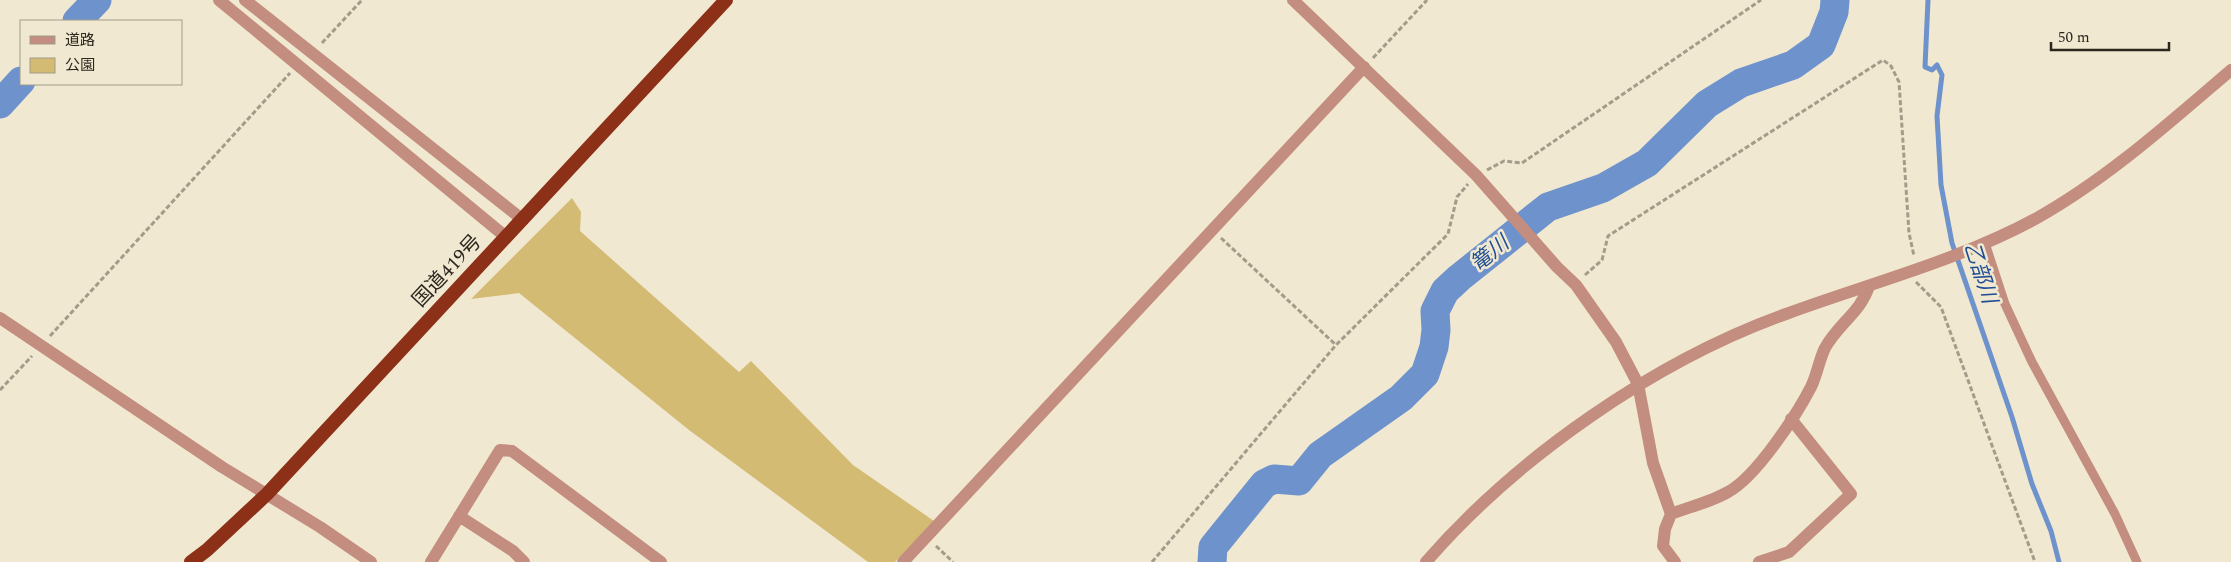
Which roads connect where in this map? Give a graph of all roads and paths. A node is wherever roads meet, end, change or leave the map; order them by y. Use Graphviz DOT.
graph roads {
  1 [pos="219,0"];
  2 [pos="245,0"];
  3 [pos="362,0"];
  4 [pos="726,0"];
  5 [pos="1293,0"];
  6 [pos="1427,0"];
  7 [pos="1760,0"];
  8 [pos="311,54"];
  9 [pos="297,66"];
  10 [pos="1364,67"];
  11 [pos="2231,70"];
  12 [pos="1476,175"];
  13 [pos="523,220"];
  14 [pos="1212,230"];
  15 [pos="506,237"];
  16 [pos="1985,243"];
  17 [pos="1910,272"];
  18 [pos="1576,285"];
  19 [pos="1869,286"];
  20 [pos="0,318"];
  21 [pos="42,345"];
  22 [pos="1336,345"];
  23 [pos="1638,384"];
  24 [pos="0,390"];
  25 [pos="1792,419"];
  26 [pos="267,494"];
  27 [pos="1671,514"];
  28 [pos="459,516"];
  29 [pos="926,537"];
  30 [pos="191,562"];
  31 [pos="371,562"];
  32 [pos="431,562"];
  33 [pos="524,562"];
  34 [pos="661,562"];
  35 [pos="902,562"];
  36 [pos="953,562"];
  37 [pos="1152,562"];
  38 [pos="1426,562"];
  39 [pos="1675,562"];
  40 [pos="1760,562"];
  41 [pos="2035,562"];
  42 [pos="2137,562"];
  1 -- 9 [label="street"];
  2 -- 8 [label="street"];
  3 -- 8 [label="path"];
  4 -- 13 [label="highway, 国道419号"];
  5 -- 10 [label="street"];
  6 -- 10 [label="path"];
  7 -- 12 [label="path"];
  8 -- 13 [label="street"];
  9 -- 15 [label="street"];
  9 -- 21 [label="path"];
  10 -- 12 [label="street"];
  10 -- 14 [label="street"];
  11 -- 16 [label="street"];
  12 -- 18 [label="street"];
  12 -- 22 [label="path"];
  13 -- 15 [label="highway, 国道419号"];
  14 -- 22 [label="path"];
  14 -- 29 [label="street"];
  15 -- 26 [label="highway, 国道419号"];
  16 -- 17 [label="street"];
  16 -- 42 [label="lane"];
  17 -- 18 [label="path"];
  17 -- 19 [label="street"];
  17 -- 41 [label="path"];
  18 -- 23 [label="street"];
  19 -- 23 [label="street"];
  19 -- 25 [label="street"];
  20 -- 21 [label="street"];
  21 -- 24 [label="path"];
  21 -- 26 [label="street"];
  22 -- 37 [label="path"];
  23 -- 27 [label="street"];
  23 -- 38 [label="street"];
  25 -- 27 [label="street"];
  25 -- 40 [label="street"];
  26 -- 30 [label="highway, 国道419号"];
  26 -- 31 [label="street"];
  27 -- 39 [label="street"];
  28 -- 32 [label="street"];
  28 -- 33 [label="street"];
  28 -- 34 [label="street"];
  29 -- 35 [label="street"];
  29 -- 36 [label="path"];
}
